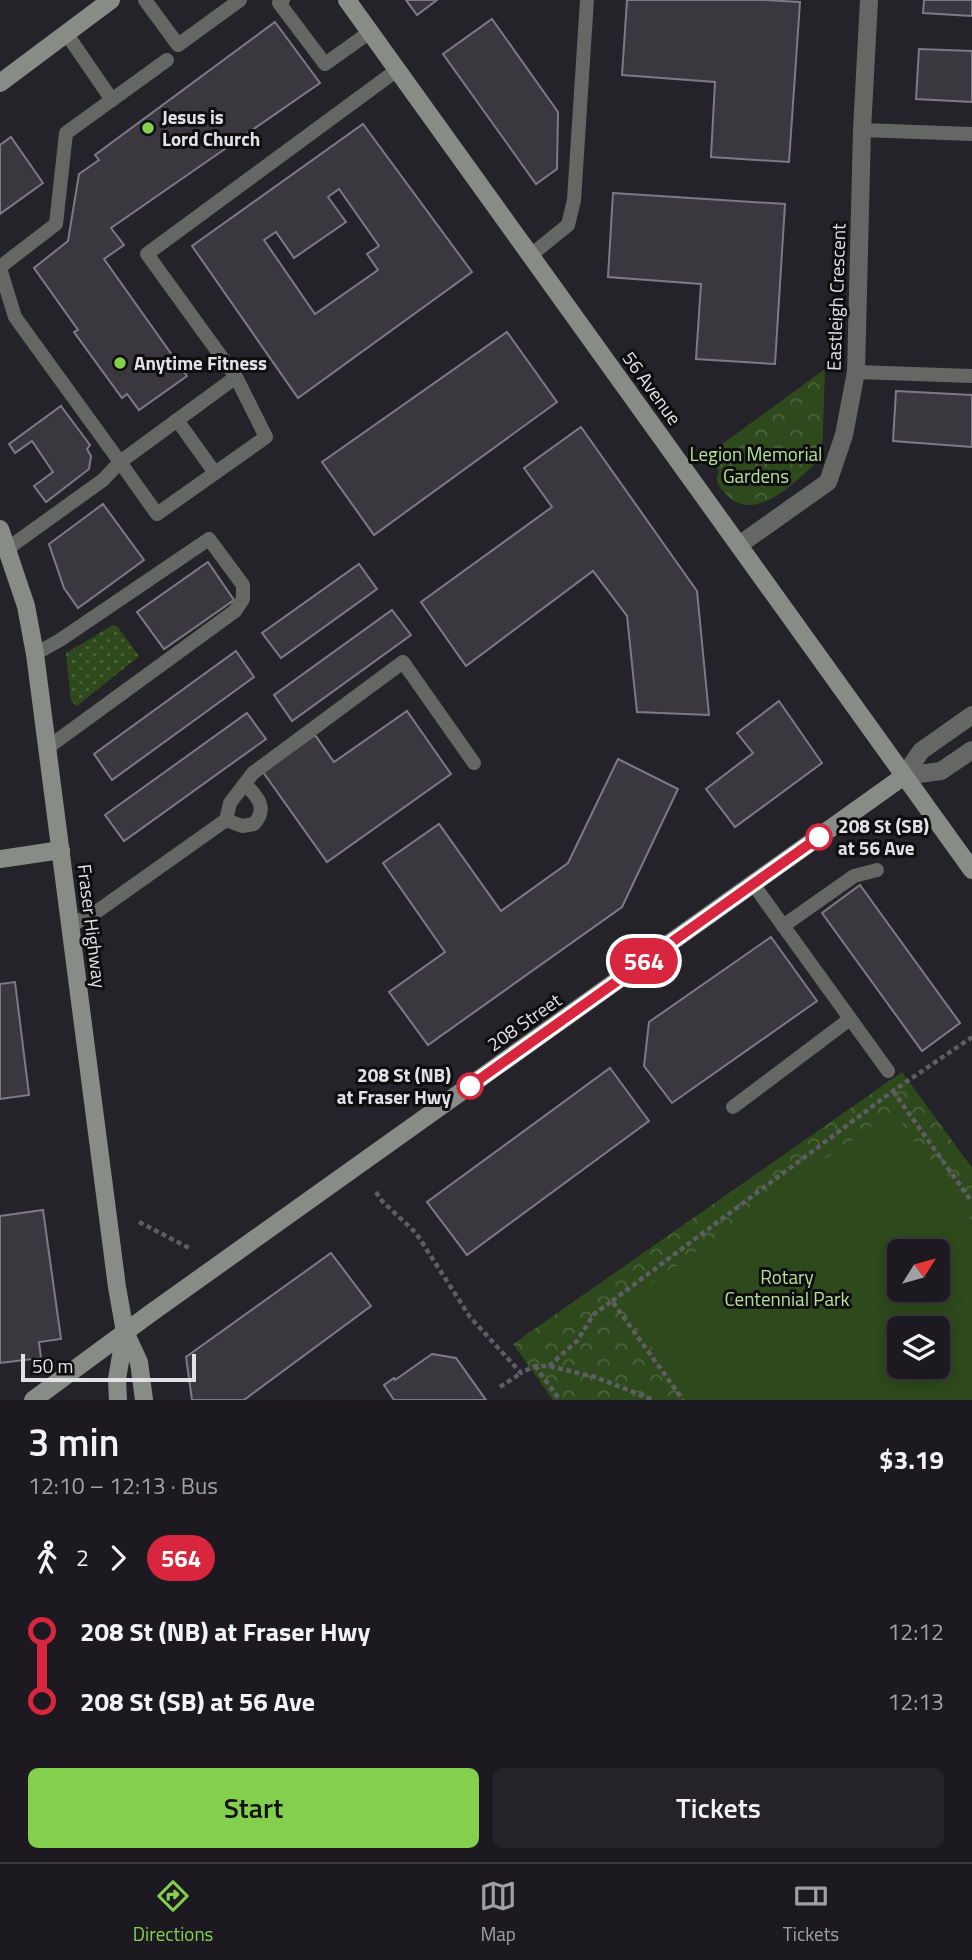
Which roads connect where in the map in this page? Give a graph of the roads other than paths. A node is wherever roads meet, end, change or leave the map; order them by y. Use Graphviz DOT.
graph roads {
  1 [pos="111,0"];
  2 [pos="145,0"];
  3 [pos="240,0"];
  4 [pos="347,0"];
  5 [pos="587,0"];
  6 [pos="869,0"];
  7 [pos="277,1"];
  8 [pos="370,32"];
  9 [pos="66,33"];
  10 [pos="167,60"];
  11 [pos="397,70"];
  12 [pos="0,83"];
  13 [pos="112,100"];
  14 [pos="862,130"];
  15 [pos="972,135"];
  16 [pos="531,255"];
  17 [pos="0,267"];
  18 [pos="856,372"];
  19 [pos="972,376"];
  20 [pos="236,377"];
  21 [pos="177,420"];
  22 [pos="120,463"];
  23 [pos="215,473"];
  24 [pos="0,529"];
  25 [pos="739,545"];
  26 [pos="7,549"];
  27 [pos="35,654"];
  28 [pos="972,715"];
  29 [pos="47,748"];
  30 [pos="972,750"];
  31 [pos="474,763"];
  32 [pos="904,776"];
  33 [pos="245,785"];
  34 [pos="226,820"];
  35 [pos="61,850"];
  36 [pos="0,859"];
  37 [pos="877,870"];
  38 [pos="972,870"];
  39 [pos="753,884"];
  40 [pos="70,926"];
  41 [pos="783,926"];
  42 [pos="850,1019"];
  43 [pos="888,1070"];
  44 [pos="733,1107"];
  45 [pos="125,1332"];
  46 [pos="38,1396"];
  47 [pos="61,1400"];
  48 [pos="118,1400"];
  49 [pos="144,1400"];
  1 -- 9 [label="main road"];
  2 -- 3 [label="lane"];
  4 -- 8 [label="main road, 56 Avenue"];
  5 -- 16 [label="lane"];
  6 -- 14 [label="street, Eastleigh Crescent"];
  7 -- 8 [label="lane"];
  8 -- 11 [label="main road, 56 Avenue"];
  9 -- 12 [label="main road"];
  9 -- 13 [label="lane"];
  10 -- 13 [label="lane"];
  11 -- 16 [label="main road, 56 Avenue"];
  11 -- 20 [label="lane"];
  13 -- 17 [label="lane"];
  14 -- 15 [label="lane"];
  14 -- 18 [label="street, Eastleigh Crescent"];
  16 -- 25 [label="main road, 56 Avenue"];
  17 -- 22 [label="lane"];
  18 -- 19 [label="lane"];
  18 -- 25 [label="street, Eastleigh Crescent"];
  20 -- 21 [label="lane"];
  20 -- 23 [label="lane"];
  21 -- 22 [label="lane"];
  21 -- 23 [label="lane"];
  22 -- 23 [label="lane"];
  22 -- 26 [label="lane"];
  24 -- 26 [label="main road, Fraser Highway"];
  25 -- 32 [label="main road, 56 Avenue"];
  26 -- 27 [label="main road, Fraser Highway"];
  27 -- 29 [label="main road, Fraser Highway"];
  27 -- 29 [label="lane"];
  28 -- 32 [label="street, 208 Street"];
  29 -- 35 [label="main road, Fraser Highway"];
  30 -- 32 [label="street, 208 Street"];
  31 -- 33 [label="lane"];
  32 -- 38 [label="main road, 56 Avenue"];
  32 -- 39 [label="main road, 208 Street"];
  33 -- 34 [label="lane"];
  33 -- 34 [label="lane"];
  34 -- 40 [label="lane"];
  35 -- 36 [label="main road"];
  35 -- 40 [label="main road, Fraser Highway"];
  37 -- 41 [label="lane"];
  39 -- 41 [label="lane"];
  39 -- 45 [label="main road, 208 Street"];
  40 -- 45 [label="main road, Fraser Highway"];
  41 -- 42 [label="lane"];
  42 -- 43 [label="lane"];
  42 -- 44 [label="lane"];
  45 -- 46 [label="main road, 208 Street"];
  45 -- 48 [label="main road, Fraser Highway"];
  45 -- 49 [label="main road, Fraser Highway"];
  46 -- 47 [label="main road"];
}
